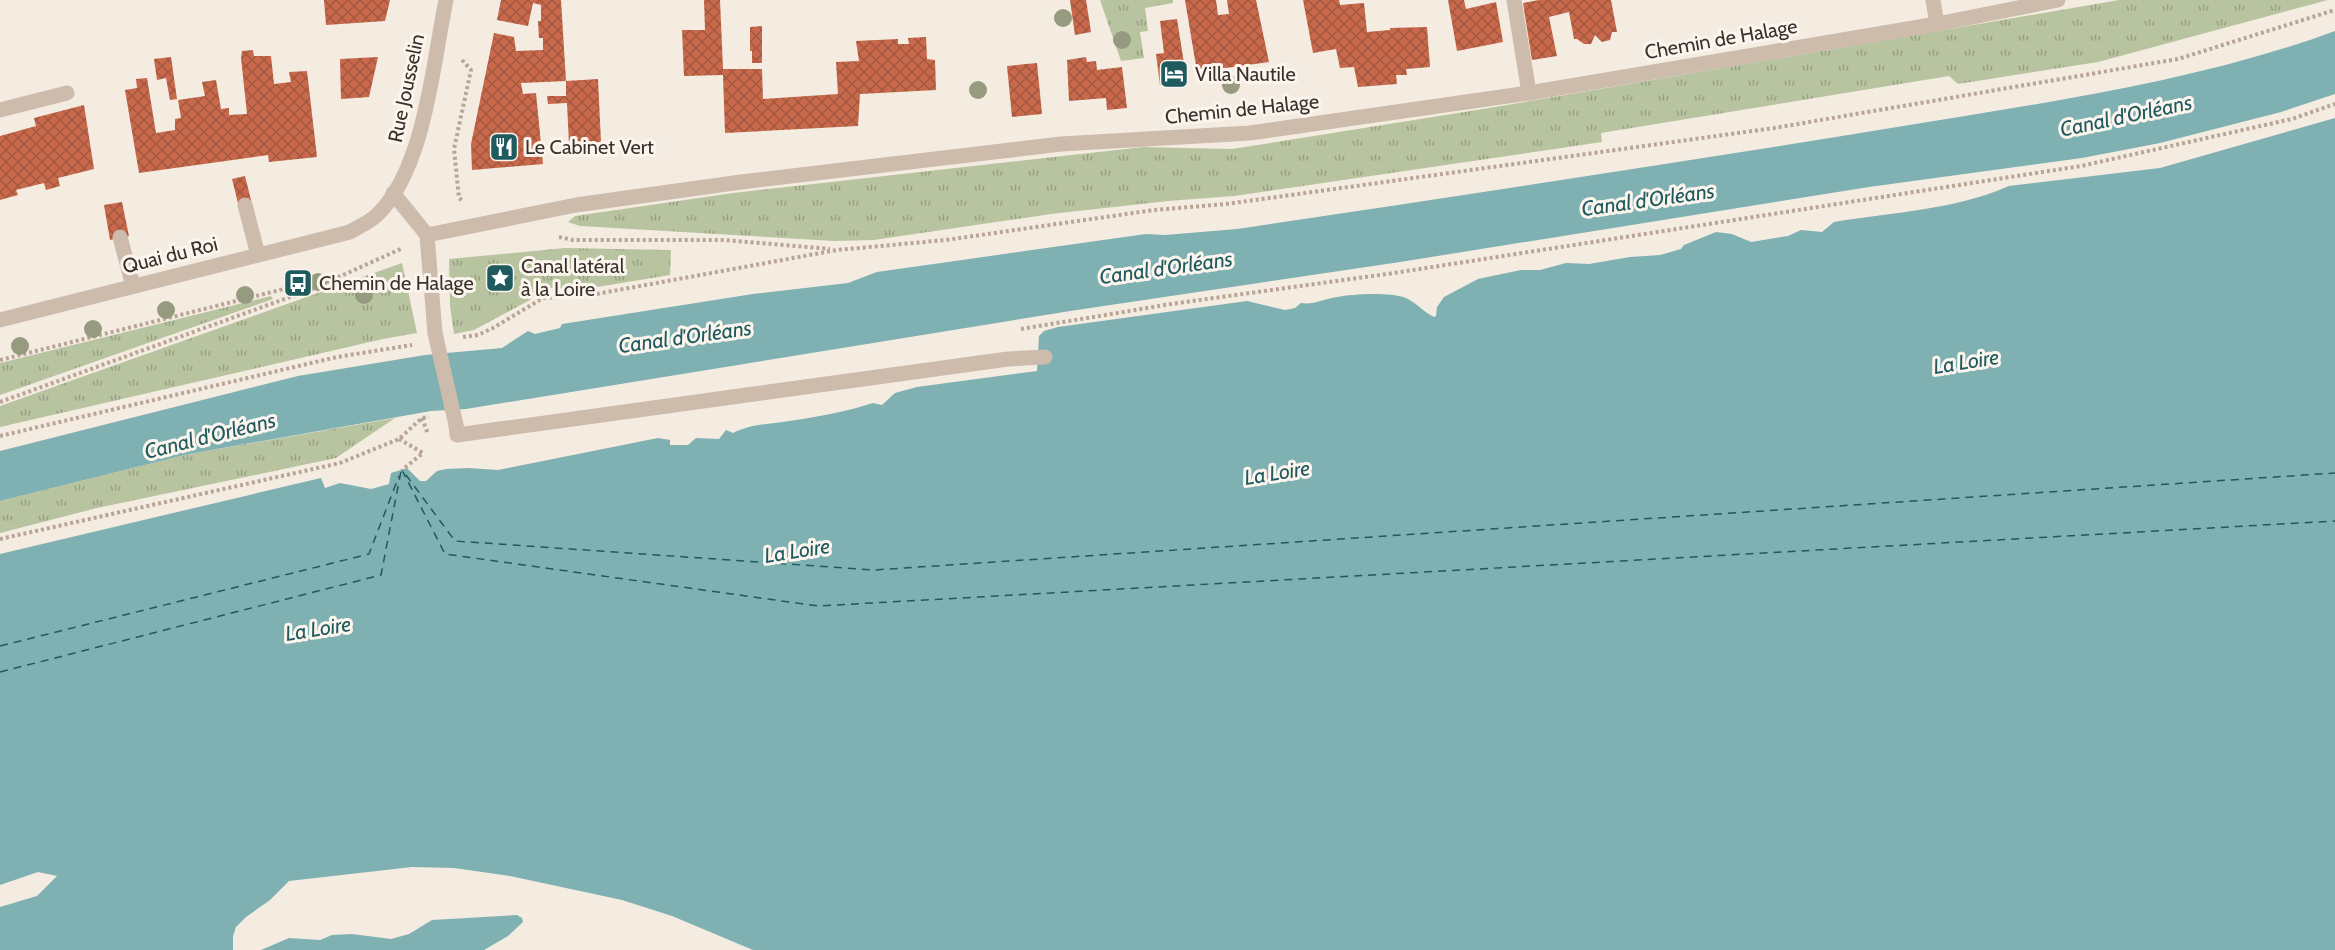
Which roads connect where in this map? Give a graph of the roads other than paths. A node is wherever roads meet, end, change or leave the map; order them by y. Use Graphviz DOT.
graph roads {
  1 [pos="446,0"];
  2 [pos="1514,0"];
  3 [pos="1933,0"];
  4 [pos="2058,0"];
  5 [pos="1937,24"];
  6 [pos="67,93"];
  7 [pos="1529,93"];
  8 [pos="0,110"];
  9 [pos="393,194"];
  10 [pos="246,205"];
  11 [pos="350,232"];
  12 [pos="427,235"];
  13 [pos="120,237"];
  14 [pos="258,255"];
  15 [pos="133,286"];
  16 [pos="0,320"];
  17 [pos="1045,357"];
  1 -- 9 [label="street, Rue Jousselin"];
  2 -- 7 [label="street"];
  3 -- 5 [label="street"];
  4 -- 5 [label="street, Chemin de Halage"];
  5 -- 7 [label="street, Chemin de Halage"];
  6 -- 8 [label="street"];
  7 -- 12 [label="street, Chemin de Halage"];
  9 -- 11 [label="street, Rue Jousselin"];
  9 -- 12 [label="street"];
  10 -- 14 [label="street"];
  11 -- 14 [label="street, Quai du Roi"];
  12 -- 17 [label="street, bridge"];
  13 -- 15 [label="street"];
  14 -- 15 [label="street, Quai du Roi"];
  15 -- 16 [label="street, Quai du Roi"];
}
